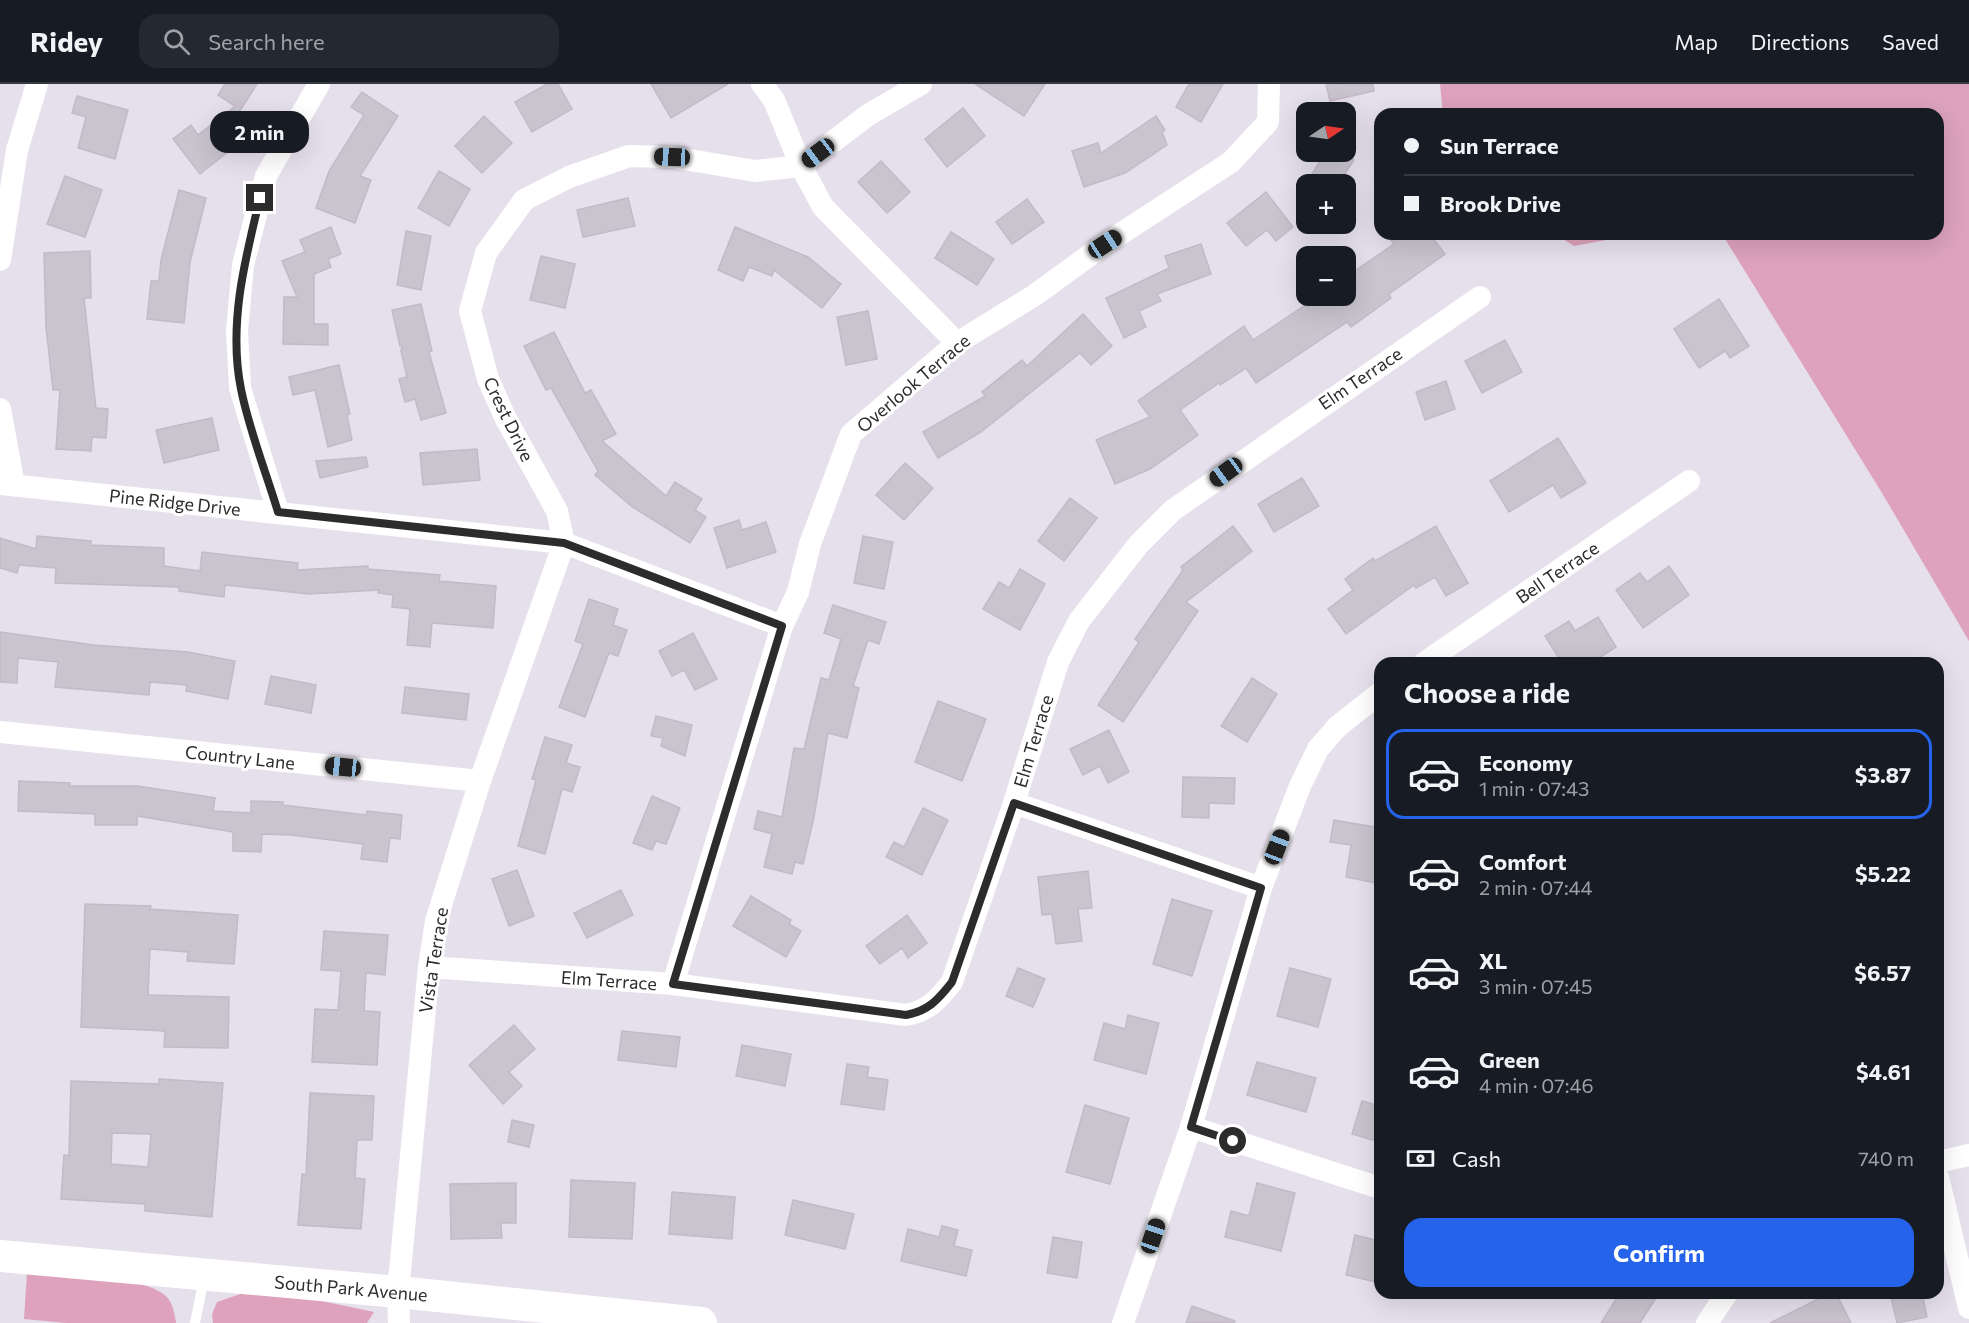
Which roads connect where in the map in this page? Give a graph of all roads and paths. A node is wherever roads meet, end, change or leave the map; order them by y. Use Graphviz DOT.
graph roads {
  1 [pos="37,84"];
  2 [pos="319,84"];
  3 [pos="762,84"];
  4 [pos="921,84"];
  5 [pos="1269,84"];
  6 [pos="801,166"];
  7 [pos="0,260"];
  8 [pos="1480,297"];
  9 [pos="957,343"];
  10 [pos="0,409"];
  11 [pos="1689,481"];
  12 [pos="7,485"];
  13 [pos="278,512"];
  14 [pos="564,543"];
  15 [pos="782,626"];
  16 [pos="1433,657"];
  17 [pos="1374,698"];
  18 [pos="0,732"];
  19 [pos="480,781"];
  20 [pos="1014,803"];
  21 [pos="1261,888"];
  22 [pos="429,968"];
  23 [pos="673,984"];
  24 [pos="1191,1127"];
  25 [pos="1969,1155"];
  26 [pos="1944,1161"];
  27 [pos="1374,1186"];
  28 [pos="1944,1202"];
  29 [pos="0,1256"];
  30 [pos="204,1274"];
  31 [pos="398,1292"];
  32 [pos="1723,1299"];
  33 [pos="1969,1308"];
  34 [pos="195,1323"];
  35 [pos="399,1323"];
  36 [pos="701,1323"];
  37 [pos="1123,1323"];
  38 [pos="1707,1323"];
  1 -- 7 [label="street"];
  2 -- 13 [label="street"];
  3 -- 6 [label="street"];
  4 -- 6 [label="street"];
  5 -- 9 [label="street, Overlook Terrace"];
  6 -- 9 [label="street"];
  6 -- 14 [label="street, Crest Drive"];
  8 -- 20 [label="street, Elm Terrace"];
  9 -- 15 [label="street, Overlook Terrace"];
  10 -- 12 [label="street"];
  11 -- 16 [label="street, Bell Terrace"];
  12 -- 13 [label="street, Pine Ridge Drive"];
  13 -- 14 [label="street, Pine Ridge Drive"];
  14 -- 15 [label="street"];
  14 -- 19 [label="street, Vista Terrace"];
  15 -- 23 [label="street, Overlook Terrace"];
  17 -- 21 [label="street"];
  18 -- 19 [label="street, Country Lane"];
  19 -- 22 [label="street, Vista Terrace"];
  20 -- 21 [label="street"];
  20 -- 23 [label="street, Elm Terrace"];
  21 -- 24 [label="street"];
  22 -- 23 [label="street, Elm Terrace"];
  22 -- 31 [label="street, Vista Terrace"];
  24 -- 27 [label="street"];
  24 -- 37 [label="street"];
  25 -- 26 [label="street"];
  28 -- 33 [label="street"];
  29 -- 30 [label="street, South Park Avenue"];
  30 -- 31 [label="street, South Park Avenue"];
  30 -- 34 [label="lane"];
  31 -- 35 [label="street, Vista Terrace"];
  31 -- 36 [label="street, South Park Avenue"];
  32 -- 38 [label="street"];
}
